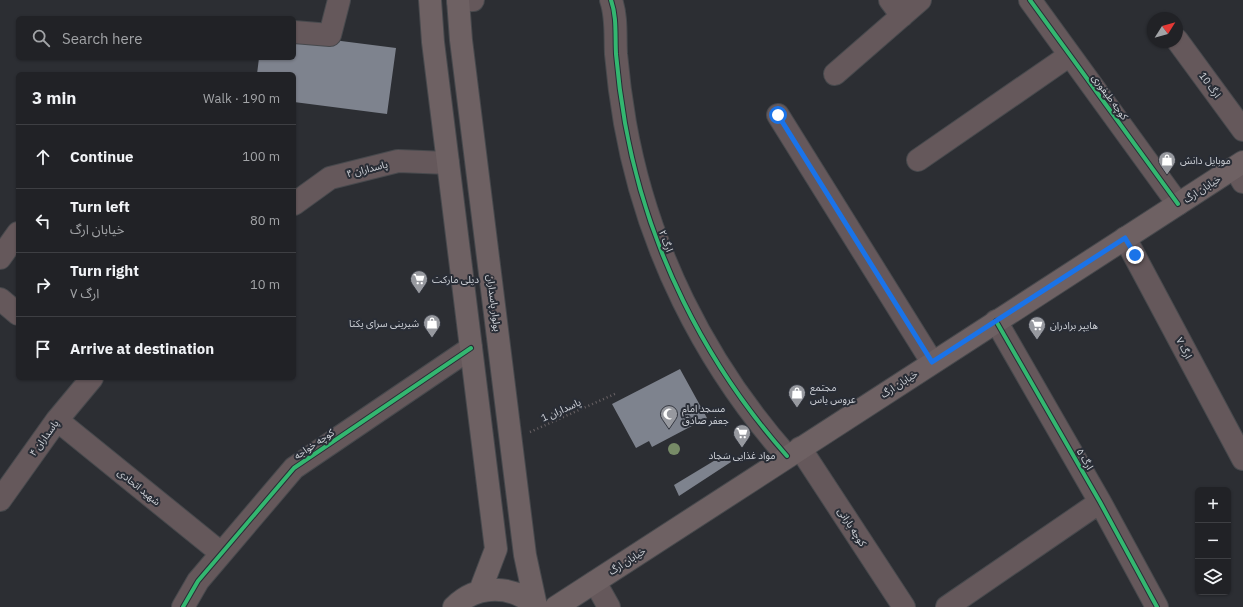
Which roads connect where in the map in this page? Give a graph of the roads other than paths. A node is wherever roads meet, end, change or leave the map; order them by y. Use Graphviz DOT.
graph roads {
  1 [pos="339,0"];
  2 [pos="430,0"];
  3 [pos="463,0"];
  4 [pos="611,0"];
  5 [pos="920,0"];
  6 [pos="1030,0"];
  7 [pos="896,8"];
  8 [pos="296,32"];
  9 [pos="1183,48"];
  10 [pos="1070,55"];
  11 [pos="835,74"];
  12 [pos="778,115"];
  13 [pos="1243,130"];
  14 [pos="918,160"];
  15 [pos="448,163"];
  16 [pos="1240,171"];
  17 [pos="296,203"];
  18 [pos="1178,204"];
  19 [pos="16,236"];
  20 [pos="1125,238"];
  21 [pos="0,258"];
  22 [pos="0,299"];
  23 [pos="16,312"];
  24 [pos="996,321"];
  25 [pos="471,348"];
  26 [pos="932,362"];
  27 [pos="90,380"];
  28 [pos="57,420"];
  29 [pos="794,452"];
  30 [pos="1243,459"];
  31 [pos="0,500"];
  32 [pos="1100,502"];
  33 [pos="221,554"];
  34 [pos="595,582"];
  35 [pos="480,591"];
  36 [pos="183,607"];
  37 [pos="454,607"];
  38 [pos="543,607"];
  39 [pos="609,607"];
  40 [pos="904,607"];
  41 [pos="947,607"];
  42 [pos="1157,607"];
  1 -- 8 [label="street"];
  2 -- 15 [label="main road"];
  3 -- 38 [label="main road, بولوار پاسداران"];
  4 -- 29 [label="street, ارگ ۲"];
  5 -- 7 [label="street"];
  6 -- 10 [label="street, کوچه طیفوری"];
  7 -- 11 [label="street"];
  9 -- 13 [label="street, ارگ 10"];
  10 -- 14 [label="street"];
  10 -- 18 [label="street, کوچه طیفوری"];
  12 -- 26 [label="street"];
  15 -- 17 [label="street, پاسداران ۴"];
  15 -- 25 [label="main road"];
  16 -- 18 [label="main road, خیابان ارگ"];
  18 -- 20 [label="main road, خیابان ارگ"];
  19 -- 21 [label="street"];
  20 -- 24 [label="main road, خیابان ارگ"];
  20 -- 30 [label="street, ارگ ۷"];
  22 -- 23 [label="street"];
  24 -- 26 [label="main road, خیابان ارگ"];
  24 -- 32 [label="street, ارگ ۵"];
  25 -- 33 [label="street, کوچه خواجه"];
  25 -- 35 [label="main road"];
  26 -- 29 [label="main road, خیابان ارگ"];
  27 -- 28 [label="street, پاسداران ۴"];
  28 -- 31 [label="street, پاسداران ۴"];
  28 -- 33 [label="street, شهید اتحادی"];
  29 -- 34 [label="main road, خیابان ارگ"];
  29 -- 40 [label="street, کوچه بارانی"];
  32 -- 41 [label="street"];
  32 -- 42 [label="street, ارگ ۵"];
  33 -- 36 [label="street, کوچه خواجه"];
  34 -- 38 [label="main road, خیابان ارگ"];
  34 -- 39 [label="street"];
  35 -- 37 [label="main road"];
  35 -- 38 [label="main road"];
}
